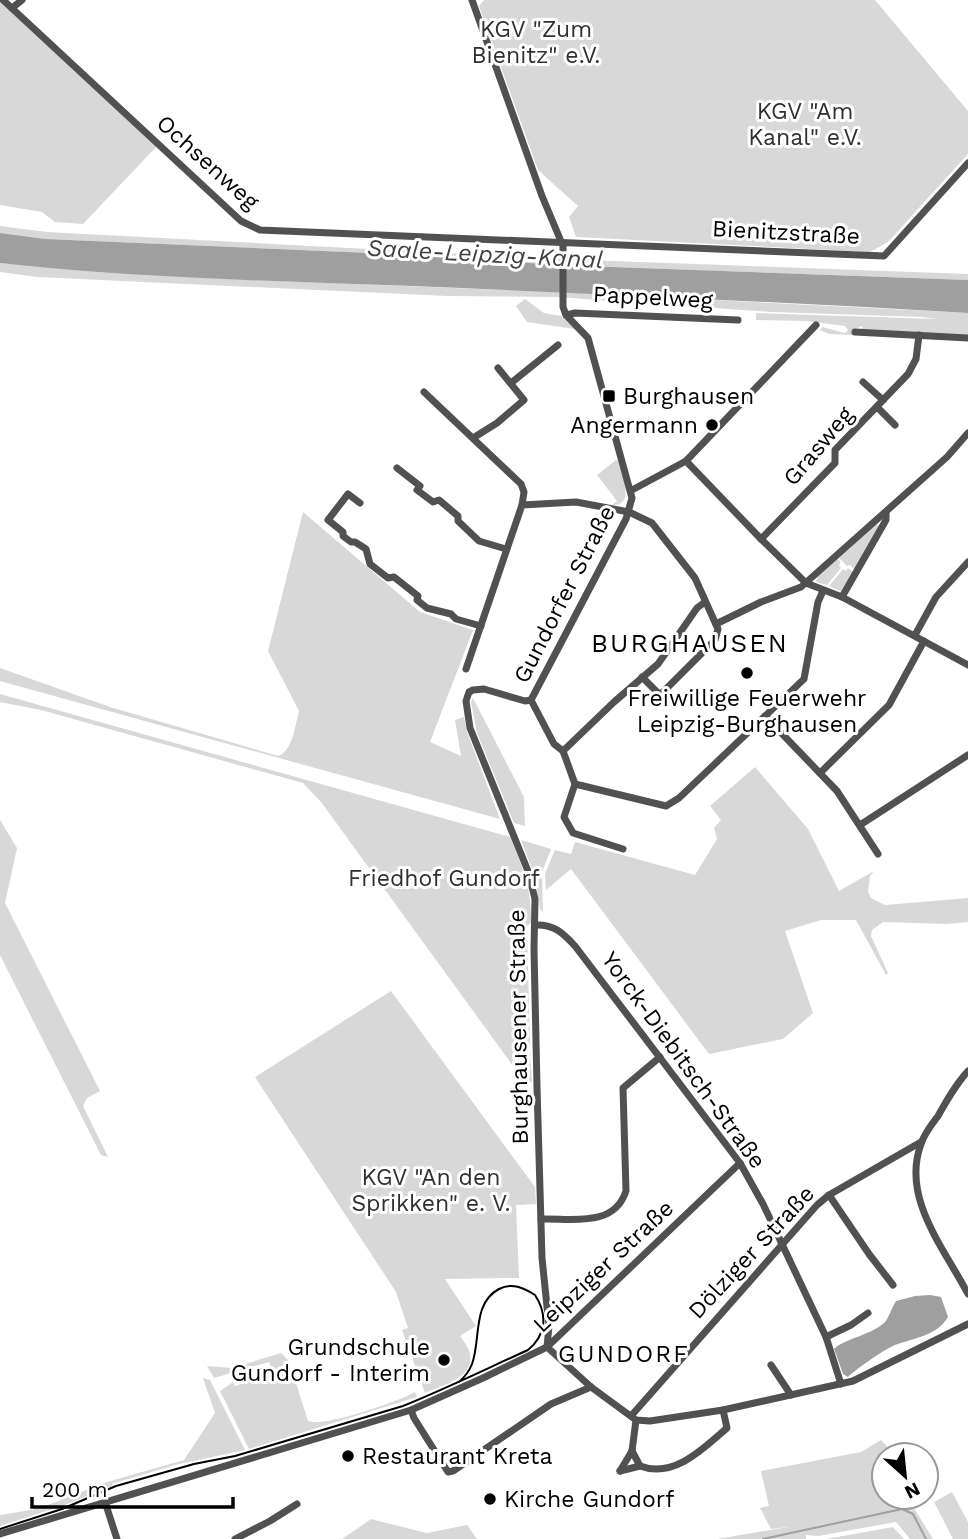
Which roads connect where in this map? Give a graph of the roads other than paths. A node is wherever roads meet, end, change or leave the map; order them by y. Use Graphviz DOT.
graph roads {
  1 [pos="3,0"];
  2 [pos="22,0"];
  3 [pos="472,0"];
  4 [pos="12,8"];
  5 [pos="968,163"];
  6 [pos="561,242"];
  7 [pos="566,315"];
  8 [pos="738,320"];
  9 [pos="816,325"];
  10 [pos="855,332"];
  11 [pos="919,335"];
  12 [pos="968,338"];
  13 [pos="558,345"];
  14 [pos="498,368"];
  15 [pos="863,382"];
  16 [pos="511,383"];
  17 [pos="424,393"];
  18 [pos="880,403"];
  19 [pos="895,425"];
  20 [pos="968,433"];
  21 [pos="473,438"];
  22 [pos="687,461"];
  23 [pos="397,468"];
  24 [pos="632,494"];
  25 [pos="360,503"];
  26 [pos="522,505"];
  27 [pos="629,512"];
  28 [pos="886,512"];
  29 [pos="761,539"];
  30 [pos="506,549"];
  31 [pos="968,562"];
  32 [pos="806,583"];
  33 [pos="823,591"];
  34 [pos="842,597"];
  35 [pos="705,603"];
  36 [pos="716,624"];
  37 [pos="481,626"];
  38 [pos="915,635"];
  39 [pos="924,641"];
  40 [pos="968,665"];
  41 [pos="466,669"];
  42 [pos="642,677"];
  43 [pos="531,700"];
  44 [pos="765,716"];
  45 [pos="563,751"];
  46 [pos="968,755"];
  47 [pos="482,758"];
  48 [pos="820,773"];
  49 [pos="575,784"];
  50 [pos="860,825"];
  51 [pos="623,849"];
  52 [pos="878,854"];
  53 [pos="535,925"];
  54 [pos="660,1057"];
  55 [pos="968,1071"];
  56 [pos="921,1142"];
  57 [pos="740,1163"];
  58 [pos="829,1195"];
  59 [pos="541,1219"];
  60 [pos="782,1242"];
  61 [pos="968,1274"];
  62 [pos="960,1278"];
  63 [pos="893,1285"];
  64 [pos="968,1294"];
  65 [pos="868,1312"];
  66 [pos="968,1324"];
  67 [pos="826,1337"];
  68 [pos="547,1346"];
  69 [pos="771,1365"];
  70 [pos="841,1384"];
  71 [pos="591,1387"];
  72 [pos="791,1395"];
  73 [pos="411,1410"];
  74 [pos="723,1410"];
  75 [pos="633,1418"];
  76 [pos="632,1451"];
  77 [pos="640,1466"];
  78 [pos="105,1502"];
  79 [pos="297,1504"];
  80 [pos="0,1534"];
  81 [pos="115,1538"];
  82 [pos="235,1539"];
  1 -- 4 [label="street, Ochsenweg"];
  2 -- 4 [label="street"];
  3 -- 6 [label="street"];
  4 -- 6 [label="street, Ochsenweg"];
  5 -- 6 [label="street, Bienitzstraße"];
  6 -- 7 [label="street"];
  7 -- 8 [label="street, Pappelweg"];
  7 -- 24 [label="street"];
  9 -- 22 [label="street"];
  10 -- 11 [label="street"];
  11 -- 12 [label="street"];
  11 -- 18 [label="street, Grasweg"];
  13 -- 16 [label="street"];
  14 -- 16 [label="street"];
  15 -- 18 [label="street, Grasweg"];
  16 -- 21 [label="street"];
  17 -- 21 [label="street"];
  18 -- 19 [label="street, Grasweg"];
  18 -- 29 [label="street, Grasweg"];
  20 -- 28 [label="street"];
  21 -- 26 [label="street"];
  22 -- 24 [label="street"];
  22 -- 29 [label="street"];
  23 -- 30 [label="street"];
  24 -- 27 [label="street, Gundorfer Straße"];
  25 -- 37 [label="street"];
  26 -- 27 [label="street"];
  26 -- 30 [label="street"];
  27 -- 35 [label="street"];
  27 -- 43 [label="street, Gundorfer Straße"];
  28 -- 32 [label="street"];
  28 -- 34 [label="street"];
  29 -- 32 [label="street"];
  30 -- 37 [label="street"];
  31 -- 38 [label="street"];
  32 -- 33 [label="street"];
  32 -- 36 [label="street"];
  33 -- 34 [label="street"];
  33 -- 44 [label="street"];
  34 -- 38 [label="street"];
  35 -- 36 [label="street"];
  35 -- 42 [label="street"];
  36 -- 42 [label="street"];
  37 -- 41 [label="street"];
  38 -- 39 [label="street"];
  39 -- 40 [label="street"];
  39 -- 48 [label="street"];
  42 -- 45 [label="street"];
  43 -- 45 [label="street"];
  43 -- 47 [label="street, Gundorfer Straße"];
  44 -- 48 [label="street"];
  44 -- 49 [label="street"];
  45 -- 49 [label="street"];
  46 -- 50 [label="street"];
  47 -- 53 [label="street, Burghausener Straße"];
  48 -- 50 [label="street"];
  49 -- 51 [label="street"];
  50 -- 52 [label="street"];
  53 -- 54 [label="street, Yorck-Diebitsch-Straße"];
  53 -- 59 [label="street, Burghausener Straße"];
  54 -- 57 [label="street, Yorck-Diebitsch-Straße"];
  54 -- 59 [label="street"];
  55 -- 56 [label="street"];
  56 -- 58 [label="street, Dölziger Straße"];
  56 -- 62 [label="street"];
  57 -- 60 [label="street, Yorck-Diebitsch-Straße"];
  57 -- 68 [label="street, Leipziger Straße"];
  58 -- 60 [label="street, Dölziger Straße"];
  58 -- 63 [label="street"];
  59 -- 68 [label="street, Burghausener Straße"];
  60 -- 67 [label="street, Yorck-Diebitsch-Straße"];
  60 -- 75 [label="street, Dölziger Straße"];
  61 -- 62 [label="street"];
  62 -- 64 [label="street"];
  65 -- 67 [label="street"];
  66 -- 70 [label="street"];
  67 -- 70 [label="street, Yorck-Diebitsch-Straße"];
  68 -- 71 [label="street"];
  68 -- 73 [label="street, Leipziger Straße"];
  69 -- 72 [label="street"];
  70 -- 72 [label="street"];
  71 -- 73 [label="street"];
  71 -- 75 [label="street"];
  72 -- 74 [label="street"];
  73 -- 78 [label="street, Leipziger Straße"];
  74 -- 75 [label="street"];
  74 -- 77 [label="street"];
  75 -- 76 [label="street"];
  76 -- 77 [label="street"];
  76 -- 77 [label="street"];
  78 -- 80 [label="street, Leipziger Straße"];
  78 -- 81 [label="street"];
  79 -- 82 [label="street"];
}
